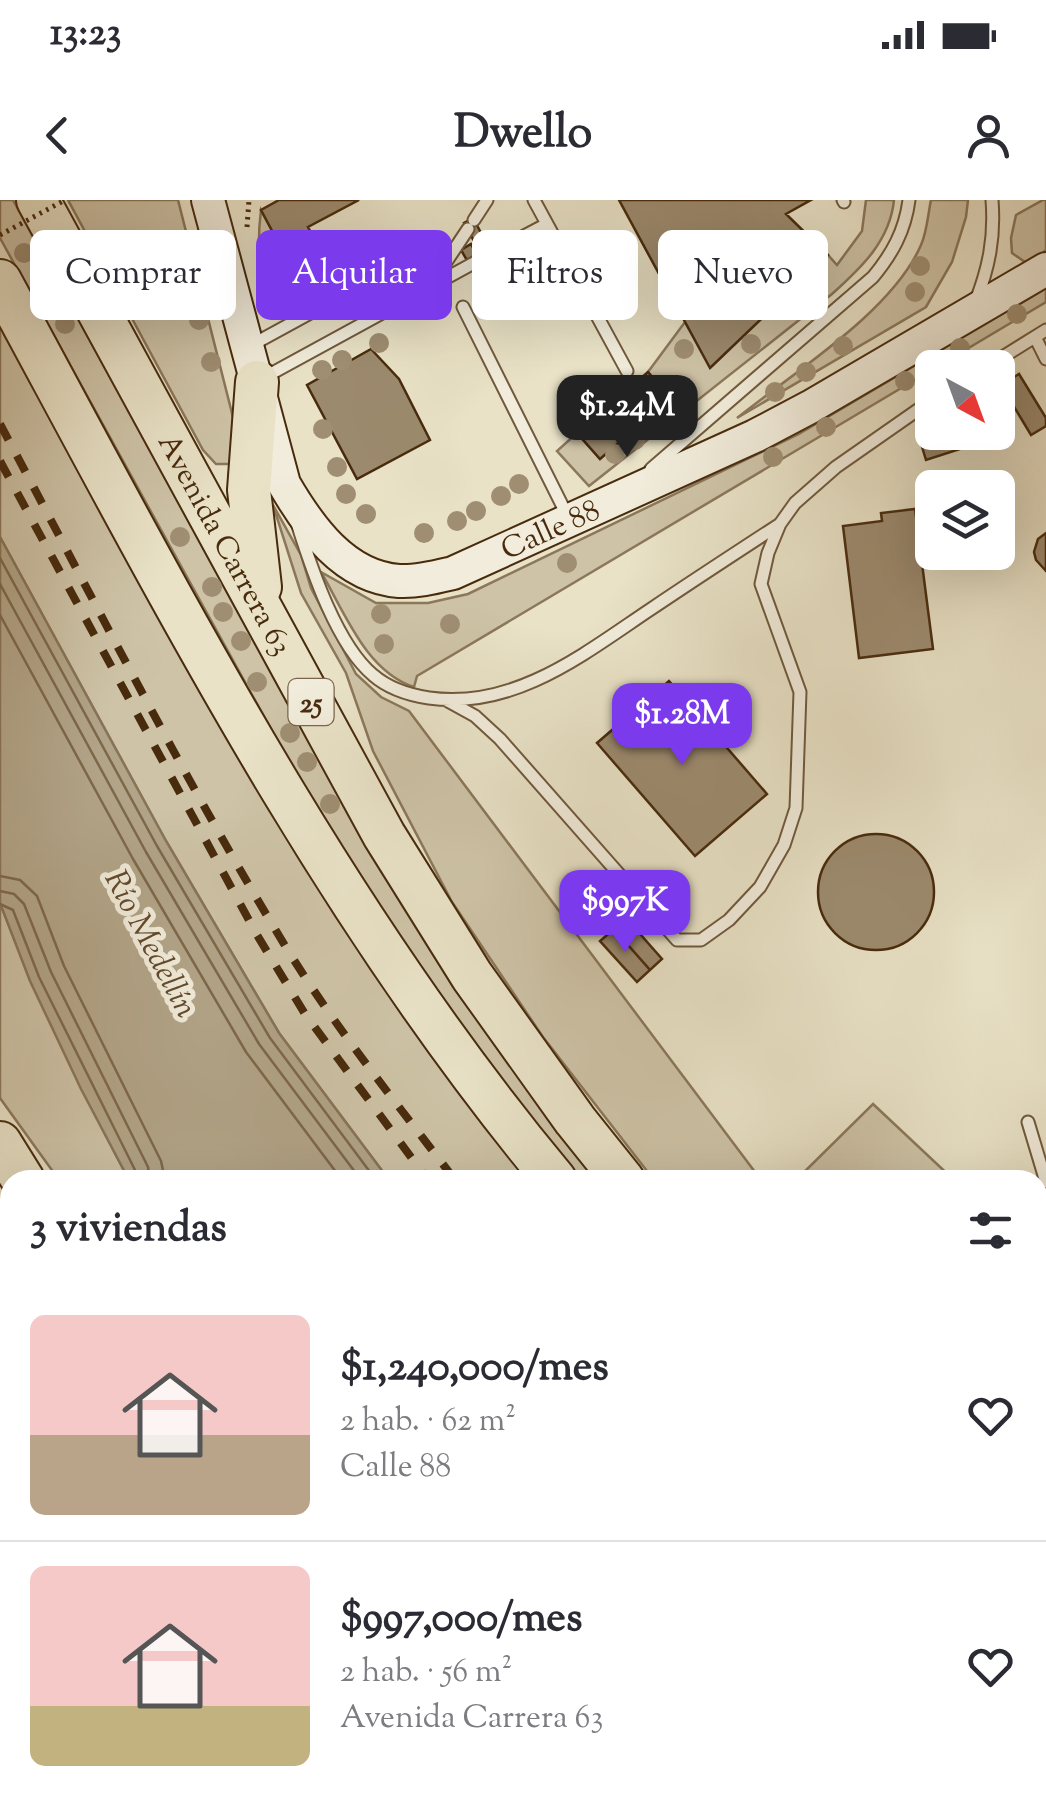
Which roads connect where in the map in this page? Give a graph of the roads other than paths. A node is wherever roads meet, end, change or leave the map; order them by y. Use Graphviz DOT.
graph roads {
  1 [pos="38,200"];
  2 [pos="208,200"];
  3 [pos="487,200"];
  4 [pos="534,200"];
  5 [pos="909,200"];
  6 [pos="992,200"];
  7 [pos="547,224"];
  8 [pos="452,253"];
  9 [pos="1046,269"];
  10 [pos="452,275"];
  11 [pos="0,281"];
  12 [pos="464,307"];
  13 [pos="970,315"];
  14 [pos="319,320"];
  15 [pos="354,320"];
  16 [pos="1040,334"];
  17 [pos="1014,350"];
  18 [pos="1046,359"];
  19 [pos="252,364"];
  20 [pos="628,371"];
  21 [pos="915,412"];
  22 [pos="284,484"];
  23 [pos="614,500"];
  24 [pos="570,521"];
  25 [pos="780,524"];
  26 [pos="264,617"];
  27 [pos="446,700"];
  28 [pos="1028,1122"];
  29 [pos="0,1144"];
  30 [pos="17,1170"];
  31 [pos="547,1170"];
  32 [pos="615,1170"];
  33 [pos="1042,1170"];
  1 -- 26 [label="highway, Avenida Carrera 63 / 25"];
  2 -- 19 [label="street, Calle 88"];
  3 -- 8 [label="lane"];
  4 -- 7 [label="lane"];
  5 -- 23 [label="lane"];
  6 -- 13 [label="lane"];
  7 -- 10 [label="lane"];
  7 -- 20 [label="lane"];
  9 -- 13 [label="street, Calle 88"];
  11 -- 31 [label="highway, 25"];
  12 -- 24 [label="lane"];
  13 -- 23 [label="street, Calle 88"];
  14 -- 19 [label="lane"];
  15 -- 19 [label="lane"];
  16 -- 17 [label="lane"];
  16 -- 18 [label="lane"];
  19 -- 22 [label="street, Calle 88"];
  19 -- 26 [label="highway"];
  21 -- 25 [label="lane"];
  22 -- 24 [label="street, Calle 88"];
  22 -- 27 [label="lane"];
  23 -- 24 [label="street, Calle 88"];
  25 -- 27 [label="lane"];
  25 -- 27 [label="lane"];
  26 -- 32 [label="highway, Avenida Carrera 63 / 25"];
  28 -- 33 [label="lane"];
  29 -- 30 [label="highway"];
}
